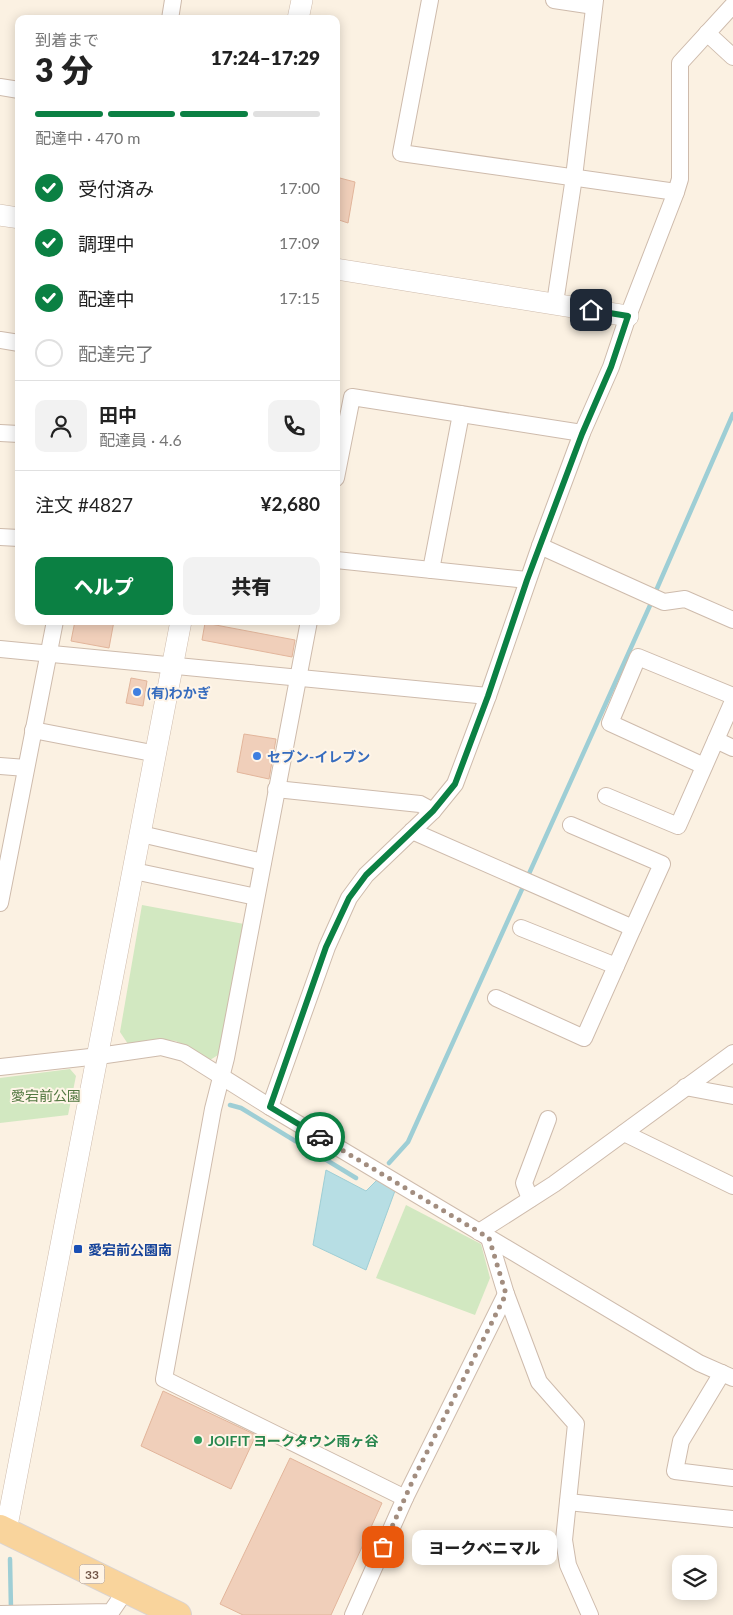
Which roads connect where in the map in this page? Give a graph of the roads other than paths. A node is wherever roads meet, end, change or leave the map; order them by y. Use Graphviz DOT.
graph roads {
  1 [pos="174,0"];
  2 [pos="302,0"];
  3 [pos="430,0"];
  4 [pos="554,0"];
  5 [pos="594,3"];
  6 [pos="733,5"];
  7 [pos="171,15"];
  8 [pos="299,15"];
  9 [pos="707,33"];
  10 [pos="733,57"];
  11 [pos="0,87"];
  12 [pos="15,89"];
  13 [pos="574,178"];
  14 [pos="676,192"];
  15 [pos="0,215"];
  16 [pos="15,217"];
  17 [pos="340,270"];
  18 [pos="555,303"];
  19 [pos="628,316"];
  20 [pos="0,340"];
  21 [pos="15,342"];
  22 [pos="461,414"];
  23 [pos="0,433"];
  24 [pos="15,434"];
  25 [pos="582,434"];
  26 [pos="340,458"];
  27 [pos="0,537"];
  28 [pos="15,538"];
  29 [pos="540,546"];
  30 [pos="340,560"];
  31 [pos="432,570"];
  32 [pos="527,580"];
  33 [pos="733,620"];
  34 [pos="53,625"];
  35 [pos="180,625"];
  36 [pos="308,625"];
  37 [pos="0,649"];
  38 [pos="49,654"];
  39 [pos="173,665"];
  40 [pos="300,677"];
  41 [pos="488,696"];
  42 [pos="733,696"];
  43 [pos="733,701"];
  44 [pos="33,730"];
  45 [pos="716,740"];
  46 [pos="733,748"];
  47 [pos="157,754"];
  48 [pos="0,766"];
  49 [pos="704,766"];
  50 [pos="26,768"];
  51 [pos="276,790"];
  52 [pos="606,796"];
  53 [pos="433,811"];
  54 [pos="570,825"];
  55 [pos="412,831"];
  56 [pos="141,834"];
  57 [pos="263,862"];
  58 [pos="134,871"];
  59 [pos="2,882"];
  60 [pos="256,897"];
  61 [pos="0,902"];
  62 [pos="521,928"];
  63 [pos="634,928"];
  64 [pos="616,966"];
  65 [pos="496,998"];
  66 [pos="733,1053"];
  67 [pos="99,1056"];
  68 [pos="0,1067"];
  69 [pos="221,1076"];
  70 [pos="685,1087"];
  71 [pos="733,1096"];
  72 [pos="270,1107"];
  73 [pos="548,1119"];
  74 [pos="624,1133"];
  75 [pos="733,1186"];
  76 [pos="530,1199"];
  77 [pos="484,1235"];
  78 [pos="506,1294"];
  79 [pos="728,1375"];
  80 [pos="733,1478"];
  81 [pos="405,1498"];
  82 [pos="568,1502"];
  83 [pos="733,1519"];
  84 [pos="3,1530"];
  85 [pos="126,1590"];
  86 [pos="6,1614"];
  87 [pos="357,1614"];
  88 [pos="178,1615"];
  89 [pos="590,1615"];
  1 -- 7 [label="street"];
  2 -- 8 [label="street"];
  3 -- 13 [label="street"];
  4 -- 5 [label="street"];
  5 -- 13 [label="street"];
  6 -- 9 [label="street"];
  9 -- 10 [label="street"];
  9 -- 14 [label="street"];
  11 -- 12 [label="street"];
  13 -- 14 [label="street"];
  13 -- 18 [label="street"];
  14 -- 19 [label="street"];
  15 -- 16 [label="street"];
  17 -- 18 [label="street"];
  18 -- 19 [label="street"];
  19 -- 25 [label="street"];
  20 -- 21 [label="street"];
  22 -- 25 [label="street"];
  22 -- 26 [label="street"];
  22 -- 31 [label="street"];
  23 -- 24 [label="street"];
  25 -- 29 [label="street"];
  27 -- 28 [label="street"];
  29 -- 32 [label="street"];
  29 -- 33 [label="street"];
  30 -- 31 [label="street"];
  31 -- 32 [label="street"];
  32 -- 41 [label="street"];
  34 -- 38 [label="street"];
  35 -- 39 [label="street"];
  36 -- 40 [label="street"];
  37 -- 38 [label="street"];
  38 -- 39 [label="street"];
  38 -- 44 [label="street"];
  39 -- 40 [label="street"];
  39 -- 47 [label="street"];
  40 -- 41 [label="street"];
  40 -- 51 [label="street"];
  41 -- 53 [label="street"];
  42 -- 49 [label="street"];
  43 -- 45 [label="street"];
  44 -- 47 [label="street"];
  44 -- 50 [label="street"];
  45 -- 46 [label="street"];
  45 -- 49 [label="street"];
  47 -- 56 [label="street"];
  48 -- 50 [label="street"];
  49 -- 52 [label="street"];
  50 -- 59 [label="street"];
  51 -- 53 [label="street"];
  51 -- 57 [label="street"];
  53 -- 55 [label="street"];
  54 -- 63 [label="street"];
  55 -- 63 [label="street"];
  55 -- 72 [label="street"];
  56 -- 57 [label="street"];
  56 -- 58 [label="street"];
  57 -- 60 [label="street"];
  58 -- 60 [label="street"];
  58 -- 67 [label="street"];
  59 -- 61 [label="street"];
  60 -- 69 [label="street"];
  62 -- 64 [label="street"];
  63 -- 64 [label="street"];
  64 -- 65 [label="street"];
  66 -- 70 [label="street"];
  67 -- 68 [label="street"];
  67 -- 69 [label="street"];
  67 -- 84 [label="street"];
  69 -- 72 [label="street"];
  69 -- 81 [label="street"];
  70 -- 71 [label="street"];
  70 -- 74 [label="street"];
  72 -- 77 [label="street"];
  73 -- 76 [label="street"];
  74 -- 75 [label="street"];
  74 -- 76 [label="street"];
  76 -- 77 [label="street"];
  77 -- 78 [label="street"];
  77 -- 79 [label="street"];
  78 -- 81 [label="street"];
  78 -- 82 [label="street"];
  79 -- 80 [label="street"];
  81 -- 87 [label="street"];
  82 -- 83 [label="street"];
  82 -- 89 [label="street"];
  84 -- 85 [label="main road, 33"];
  85 -- 86 [label="street"];
  85 -- 88 [label="main road, 33"];
}
